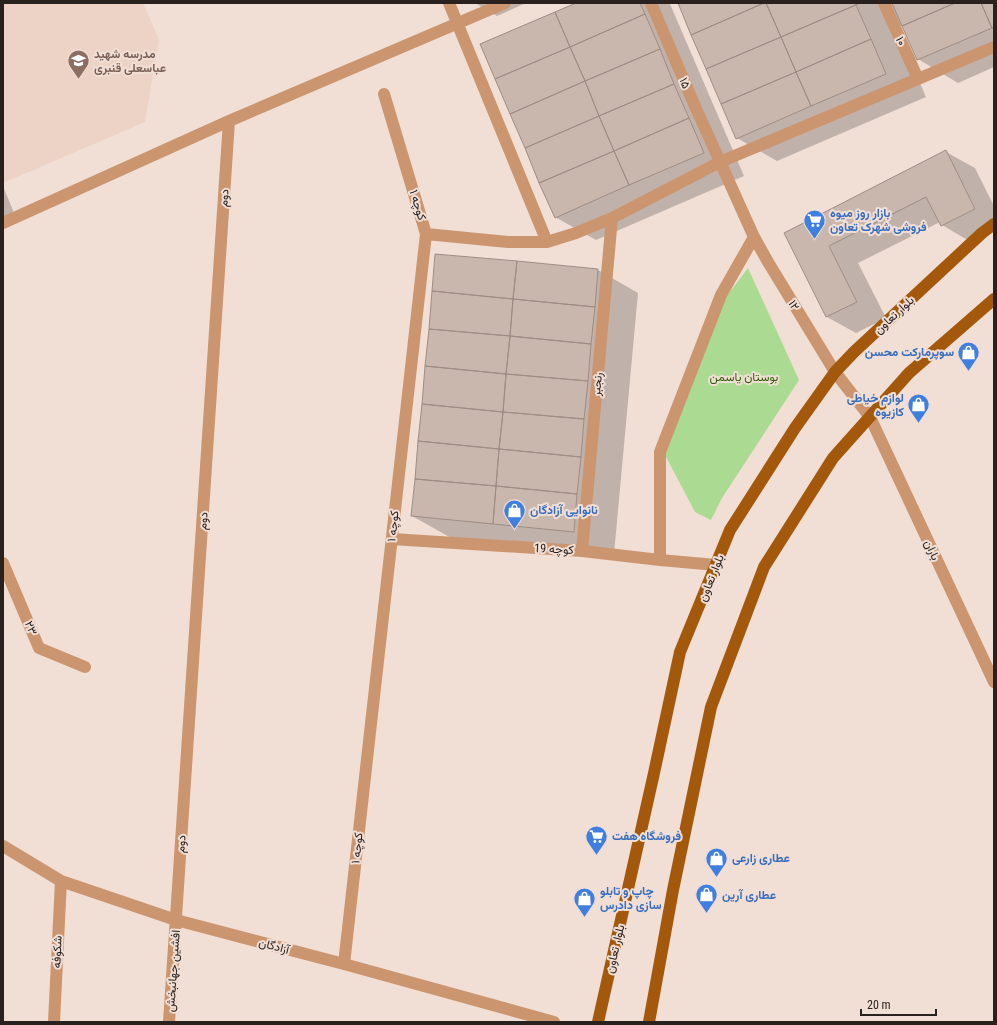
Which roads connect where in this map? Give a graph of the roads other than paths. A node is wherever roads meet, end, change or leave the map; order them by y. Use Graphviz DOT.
graph roads {
  1 [pos="448,3"];
  2 [pos="505,3"];
  3 [pos="651,3"];
  4 [pos="884,3"];
  5 [pos="458,23"];
  6 [pos="994,47"];
  7 [pos="918,79"];
  8 [pos="384,94"];
  9 [pos="230,122"];
  10 [pos="720,162"];
  11 [pos="612,218"];
  12 [pos="3,223"];
  13 [pos="994,224"];
  14 [pos="426,234"];
  15 [pos="754,237"];
  16 [pos="547,242"];
  17 [pos="994,299"];
  18 [pos="834,372"];
  19 [pos="870,417"];
  20 [pos="392,539"];
  21 [pos="582,551"];
  22 [pos="660,560"];
  23 [pos="3,563"];
  24 [pos="716,565"];
  25 [pos="85,667"];
  26 [pos="994,682"];
  27 [pos="3,846"];
  28 [pos="61,881"];
  29 [pos="176,920"];
  30 [pos="344,964"];
  31 [pos="54,1022"];
  32 [pos="169,1022"];
  33 [pos="554,1022"];
  34 [pos="598,1022"];
  35 [pos="649,1022"];
  1 -- 5 [label="street"];
  2 -- 5 [label="street"];
  3 -- 10 [label="street, ۱۵"];
  4 -- 7 [label="street, ۱۰"];
  5 -- 9 [label="street"];
  5 -- 16 [label="street"];
  6 -- 7 [label="street"];
  7 -- 10 [label="street"];
  8 -- 14 [label="street, کوچه ۱"];
  9 -- 12 [label="street"];
  9 -- 29 [label="street, دوم"];
  10 -- 11 [label="street"];
  10 -- 15 [label="street, ۱۵"];
  11 -- 16 [label="street"];
  11 -- 21 [label="street, رنجبر"];
  13 -- 18 [label="main road, بلوار تعاون"];
  14 -- 16 [label="street"];
  14 -- 20 [label="street, کوچه ۱"];
  15 -- 18 [label="street, ۱۲"];
  15 -- 22 [label="street"];
  17 -- 19 [label="main road"];
  18 -- 19 [label="street, ۱۲"];
  18 -- 24 [label="main road, بلوار تعاون"];
  19 -- 26 [label="street, باران"];
  19 -- 35 [label="main road"];
  20 -- 21 [label="street, کوچه 19"];
  20 -- 30 [label="street, کوچه ۱"];
  21 -- 22 [label="street, کوچه 19"];
  22 -- 24 [label="street, کوچه 19"];
  23 -- 25 [label="street, ۲۳"];
  24 -- 34 [label="main road, بلوار تعاون"];
  27 -- 28 [label="street, آزادگان"];
  28 -- 29 [label="street, آزادگان"];
  28 -- 31 [label="street, شکوفه"];
  29 -- 30 [label="street, آزادگان"];
  29 -- 32 [label="street, افشین جهانبخش"];
  30 -- 33 [label="street, آزادگان"];
}
